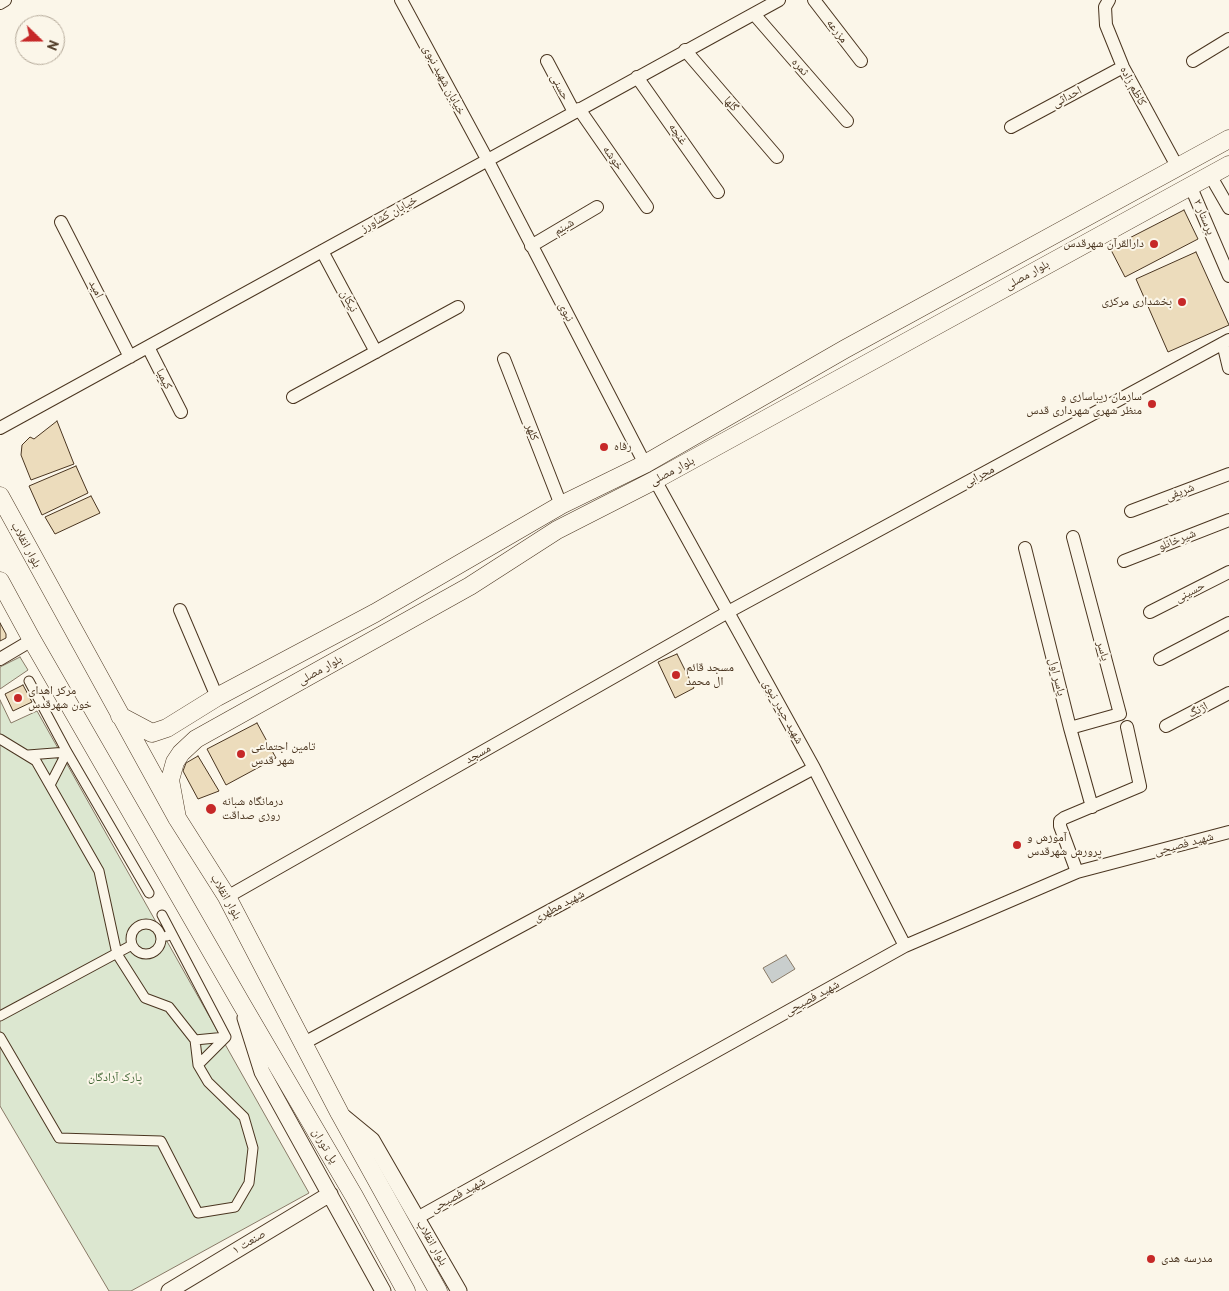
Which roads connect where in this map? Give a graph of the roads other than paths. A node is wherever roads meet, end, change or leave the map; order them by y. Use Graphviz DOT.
graph roads {
  1 [pos="5,0"];
  2 [pos="779,0"];
  3 [pos="814,0"];
  4 [pos="1109,0"];
  5 [pos="406,2"];
  6 [pos="0,3"];
  7 [pos="754,14"];
  8 [pos="1229,39"];
  9 [pos="685,50"];
  10 [pos="1193,61"];
  11 [pos="547,62"];
  12 [pos="861,62"];
  13 [pos="1123,68"];
  14 [pos="637,77"];
  15 [pos="577,111"];
  16 [pos="847,121"];
  17 [pos="1011,127"];
  18 [pos="1229,139"];
  19 [pos="777,157"];
  20 [pos="488,160"];
  21 [pos="1229,165"];
  22 [pos="1178,168"];
  23 [pos="1210,175"];
  24 [pos="1190,185"];
  25 [pos="718,192"];
  26 [pos="597,207"];
  27 [pos="647,207"];
  28 [pos="1229,208"];
  29 [pos="61,222"];
  30 [pos="532,246"];
  31 [pos="322,251"];
  32 [pos="1229,276"];
  33 [pos="458,307"];
  34 [pos="1226,342"];
  35 [pos="148,347"];
  36 [pos="376,352"];
  37 [pos="130,357"];
  38 [pos="504,359"];
  39 [pos="1229,368"];
  40 [pos="294,397"];
  41 [pos="181,412"];
  42 [pos="0,428"];
  43 [pos="645,464"];
  44 [pos="1229,474"];
  45 [pos="655,480"];
  46 [pos="0,496"];
  47 [pos="561,505"];
  48 [pos="1131,511"];
  49 [pos="1229,520"];
  50 [pos="1073,537"];
  51 [pos="1025,548"];
  52 [pos="1124,561"];
  53 [pos="1229,572"];
  54 [pos="0,580"];
  55 [pos="180,610"];
  56 [pos="728,612"];
  57 [pos="1150,612"];
  58 [pos="1229,623"];
  59 [pos="32,640"];
  60 [pos="0,659"];
  61 [pos="1160,659"];
  62 [pos="29,681"];
  63 [pos="1229,693"];
  64 [pos="217,697"];
  65 [pos="120,716"];
  66 [pos="1166,726"];
  67 [pos="1070,728"];
  68 [pos="1127,728"];
  69 [pos="0,739"];
  70 [pos="67,752"];
  71 [pos="28,755"];
  72 [pos="814,768"];
  73 [pos="50,785"];
  74 [pos="1092,807"];
  75 [pos="177,818"];
  76 [pos="1229,832"];
  77 [pos="1077,872"];
  78 [pos="149,894"];
  79 [pos="227,897"];
  80 [pos="162,915"];
  81 [pos="172,934"];
  82 [pos="161,939"];
  83 [pos="132,945"];
  84 [pos="905,946"];
  85 [pos="117,954"];
  86 [pos="241,1003"];
  87 [pos="0,1016"];
  88 [pos="0,1037"];
  89 [pos="226,1037"];
  90 [pos="195,1040"];
  91 [pos="304,1043"];
  92 [pos="198,1065"];
  93 [pos="340,1114"];
  94 [pos="330,1194"];
  95 [pos="417,1218"];
  96 [pos="169,1291"];
  97 [pos="383,1291"];
  98 [pos="406,1291"];
  99 [pos="438,1291"];
  100 [pos="459,1291"];
  1 -- 6 [label="street"];
  2 -- 7 [label="street, خیابان کشاورز"];
  3 -- 12 [label="street, مزرعه"];
  4 -- 13 [label="street, کاظم زاده"];
  5 -- 20 [label="street, خیابان شهید نبوی"];
  7 -- 9 [label="street, خیابان کشاورز"];
  7 -- 16 [label="street, ثمره"];
  8 -- 10 [label="street"];
  9 -- 14 [label="street, خیابان کشاورز"];
  9 -- 19 [label="street, گلها"];
  11 -- 15 [label="street, حسنی"];
  13 -- 17 [label="street, احداثی"];
  13 -- 22 [label="street, کاظم زاده"];
  14 -- 15 [label="street, خیابان کشاورز"];
  14 -- 25 [label="street, غنچه"];
  15 -- 20 [label="street, خیابان کشاورز"];
  15 -- 27 [label="street, خوشه"];
  18 -- 22 [label="main road, بلوار مصلی"];
  20 -- 30 [label="street, نبوی"];
  20 -- 31 [label="street, خیابان کشاورز"];
  21 -- 23 [label="main road, بلوار مصلی"];
  22 -- 24 [label="main road"];
  22 -- 43 [label="main road, بلوار مصلی"];
  23 -- 24 [label="main road, بلوار مصلی"];
  23 -- 28 [label="street"];
  24 -- 32 [label="street, پرستار ۲"];
  24 -- 45 [label="main road, بلوار مصلی"];
  26 -- 30 [label="street, شبنم"];
  29 -- 37 [label="street, امید"];
  30 -- 43 [label="street, نبوی"];
  31 -- 35 [label="street, خیابان کشاورز"];
  31 -- 36 [label="street, نیکان"];
  33 -- 36 [label="street"];
  34 -- 39 [label="street"];
  34 -- 56 [label="street, محرابی"];
  35 -- 37 [label="street, خیابان کشاورز"];
  35 -- 41 [label="street, کیمیا"];
  36 -- 40 [label="street"];
  37 -- 42 [label="street, خیابان کشاورز"];
  38 -- 47 [label="street, کلهر"];
  43 -- 45 [label="main road"];
  43 -- 47 [label="main road, بلوار مصلی"];
  44 -- 48 [label="street, شریفی"];
  45 -- 56 [label="street, شهید حیدر نبوی"];
  45 -- 75 [label="main road, بلوار مصلی"];
  46 -- 65 [label="main road, بلوار انقلاب"];
  47 -- 64 [label="main road, بلوار مصلی"];
  49 -- 52 [label="street, شیرخانلو"];
  50 -- 67 [label="street, یاسر"];
  51 -- 67 [label="street, یاسر اول"];
  53 -- 57 [label="street, حسینی"];
  54 -- 59 [label="main road"];
  55 -- 64 [label="street"];
  56 -- 72 [label="street, شهید حیدر نبوی"];
  56 -- 79 [label="street, مسجد"];
  58 -- 61 [label="street"];
  59 -- 60 [label="street"];
  59 -- 86 [label="main road"];
  62 -- 70 [label="street"];
  63 -- 66 [label="street, اژنگ"];
  64 -- 65 [label="main road, بلوار مصلی"];
  65 -- 75 [label="main road, بلوار انقلاب"];
  67 -- 74 [label="street, یاسر اول"];
  68 -- 74 [label="street"];
  69 -- 71 [label="street"];
  70 -- 71 [label="street"];
  70 -- 73 [label="street"];
  70 -- 78 [label="street"];
  71 -- 73 [label="street"];
  72 -- 84 [label="street, شهید حیدر نبوی"];
  72 -- 91 [label="street, شهید مطهری"];
  73 -- 85 [label="street"];
  74 -- 77 [label="street"];
  75 -- 79 [label="main road, بلوار انقلاب"];
  76 -- 77 [label="street, شهید فصیحی"];
  77 -- 84 [label="street, شهید فصیحی"];
  79 -- 91 [label="main road, بلوار انقلاب"];
  80 -- 81 [label="street"];
  81 -- 82 [label="street"];
  81 -- 89 [label="street"];
  82 -- 83 [label="street"];
  82 -- 83 [label="street"];
  83 -- 85 [label="street"];
  84 -- 95 [label="street, شهید فصیحی"];
  85 -- 87 [label="street"];
  85 -- 90 [label="street"];
  86 -- 94 [label="street"];
  86 -- 98 [label="main road, پل توران"];
  88 -- 92 [label="street"];
  89 -- 90 [label="street"];
  89 -- 92 [label="street"];
  90 -- 92 [label="street"];
  91 -- 93 [label="main road, بلوار انقلاب"];
  93 -- 95 [label="street, بلوار انقلاب"];
  93 -- 99 [label="main road"];
  94 -- 96 [label="street, صنعت ۱"];
  94 -- 97 [label="street"];
  95 -- 100 [label="street, بلوار انقلاب"];
}
